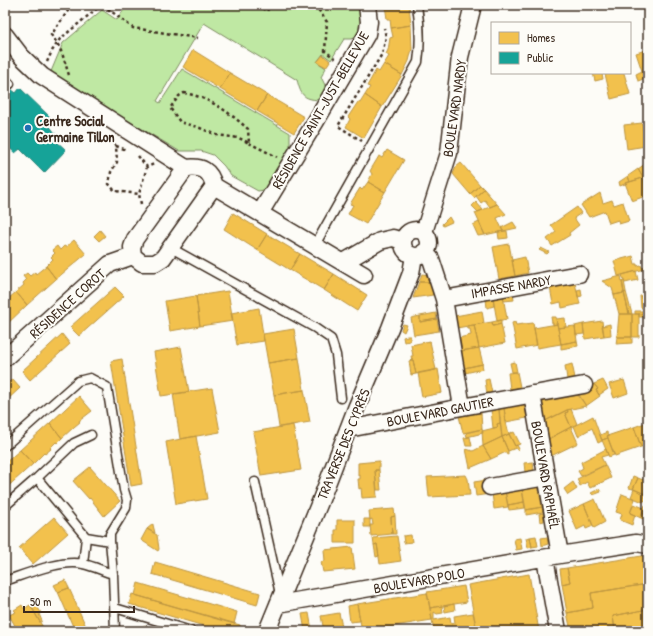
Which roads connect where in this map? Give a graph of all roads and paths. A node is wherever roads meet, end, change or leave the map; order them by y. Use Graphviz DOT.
graph roads {
  1 [pos="72,5"];
  2 [pos="102,5"];
  3 [pos="257,5"];
  4 [pos="270,5"];
  5 [pos="315,5"];
  6 [pos="367,5"];
  7 [pos="417,5"];
  8 [pos="473,5"];
  9 [pos="384,24"];
  10 [pos="5,35"];
  11 [pos="198,38"];
  12 [pos="57,42"];
  13 [pos="325,51"];
  14 [pos="42,76"];
  15 [pos="70,79"];
  16 [pos="107,135"];
  17 [pos="249,143"];
  18 [pos="116,146"];
  19 [pos="371,146"];
  20 [pos="128,150"];
  21 [pos="134,152"];
  22 [pos="164,154"];
  23 [pos="276,157"];
  24 [pos="148,167"];
  25 [pos="186,168"];
  26 [pos="214,186"];
  27 [pos="260,213"];
  28 [pos="424,232"];
  29 [pos="402,241"];
  30 [pos="315,245"];
  31 [pos="171,248"];
  32 [pos="419,254"];
  33 [pos="133,256"];
  34 [pos="344,262"];
  35 [pos="579,274"];
  36 [pos="364,275"];
  37 [pos="444,299"];
  38 [pos="5,358"];
  39 [pos="584,385"];
  40 [pos="532,394"];
  41 [pos="341,398"];
  42 [pos="462,406"];
  43 [pos="348,429"];
  44 [pos="91,435"];
  45 [pos="5,446"];
  46 [pos="546,477"];
  47 [pos="37,478"];
  48 [pos="255,482"];
  49 [pos="490,487"];
  50 [pos="5,506"];
  51 [pos="86,537"];
  52 [pos="110,541"];
  53 [pos="648,545"];
  54 [pos="552,556"];
  55 [pos="83,564"];
  56 [pos="113,574"];
  57 [pos="5,581"];
  58 [pos="279,600"];
  59 [pos="115,608"];
  60 [pos="115,631"];
  61 [pos="191,631"];
  62 [pos="267,631"];
  63 [pos="558,631"];
  1 -- 12 [label="path"];
  2 -- 11 [label="path"];
  2 -- 12 [label="path"];
  3 -- 4 [label="path"];
  5 -- 13 [label="path"];
  6 -- 27 [label="street, RÉSIDENCE SAINT-JUST-BELLEVUE"];
  7 -- 19 [label="lane"];
  8 -- 28 [label="street, BOULEVARD NARDY"];
  9 -- 19 [label="path"];
  10 -- 14 [label="street"];
  12 -- 14 [label="path"];
  12 -- 15 [label="path"];
  14 -- 22 [label="street"];
  16 -- 18 [label="path"];
  17 -- 17 [label="path"];
  17 -- 23 [label="path"];
  18 -- 20 [label="path"];
  18 -- 24 [label="path"];
  19 -- 30 [label="lane"];
  21 -- 24 [label="path"];
  22 -- 24 [label="path"];
  22 -- 25 [label="street"];
  25 -- 26 [label="street"];
  25 -- 33 [label="street"];
  26 -- 27 [label="street"];
  26 -- 31 [label="street"];
  27 -- 30 [label="street"];
  28 -- 29 [label="street"];
  28 -- 32 [label="street"];
  29 -- 32 [label="street"];
  29 -- 34 [label="street"];
  30 -- 34 [label="street"];
  31 -- 33 [label="street"];
  31 -- 41 [label="lane"];
  32 -- 37 [label="street"];
  32 -- 43 [label="street, TRAVERSE DES CYPRÈS"];
  33 -- 38 [label="street, RÉSIDENCE COROT"];
  34 -- 36 [label="street"];
  35 -- 37 [label="street, IMPASSE NARDY"];
  37 -- 42 [label="street"];
  39 -- 40 [label="street, BOULEVARD GAUTIER"];
  40 -- 42 [label="street, BOULEVARD GAUTIER"];
  40 -- 46 [label="street, BOULEVARD RAPHAËL"];
  42 -- 43 [label="street, BOULEVARD GAUTIER"];
  43 -- 58 [label="street, TRAVERSE DES CYPRÈS"];
  44 -- 47 [label="lane"];
  45 -- 52 [label="lane"];
  46 -- 49 [label="street"];
  46 -- 54 [label="street, BOULEVARD RAPHAËL"];
  47 -- 50 [label="lane"];
  47 -- 51 [label="lane"];
  48 -- 58 [label="lane"];
  51 -- 52 [label="lane"];
  51 -- 55 [label="lane"];
  52 -- 56 [label="lane"];
  53 -- 54 [label="street, BOULEVARD POLO"];
  54 -- 58 [label="street, BOULEVARD POLO"];
  54 -- 63 [label="street, BOULEVARD RAPHAËL"];
  55 -- 56 [label="lane"];
  55 -- 57 [label="lane"];
  56 -- 59 [label="lane"];
  58 -- 62 [label="street, TRAVERSE DES CYPRÈS"];
  59 -- 60 [label="lane"];
  59 -- 61 [label="lane"];
}
